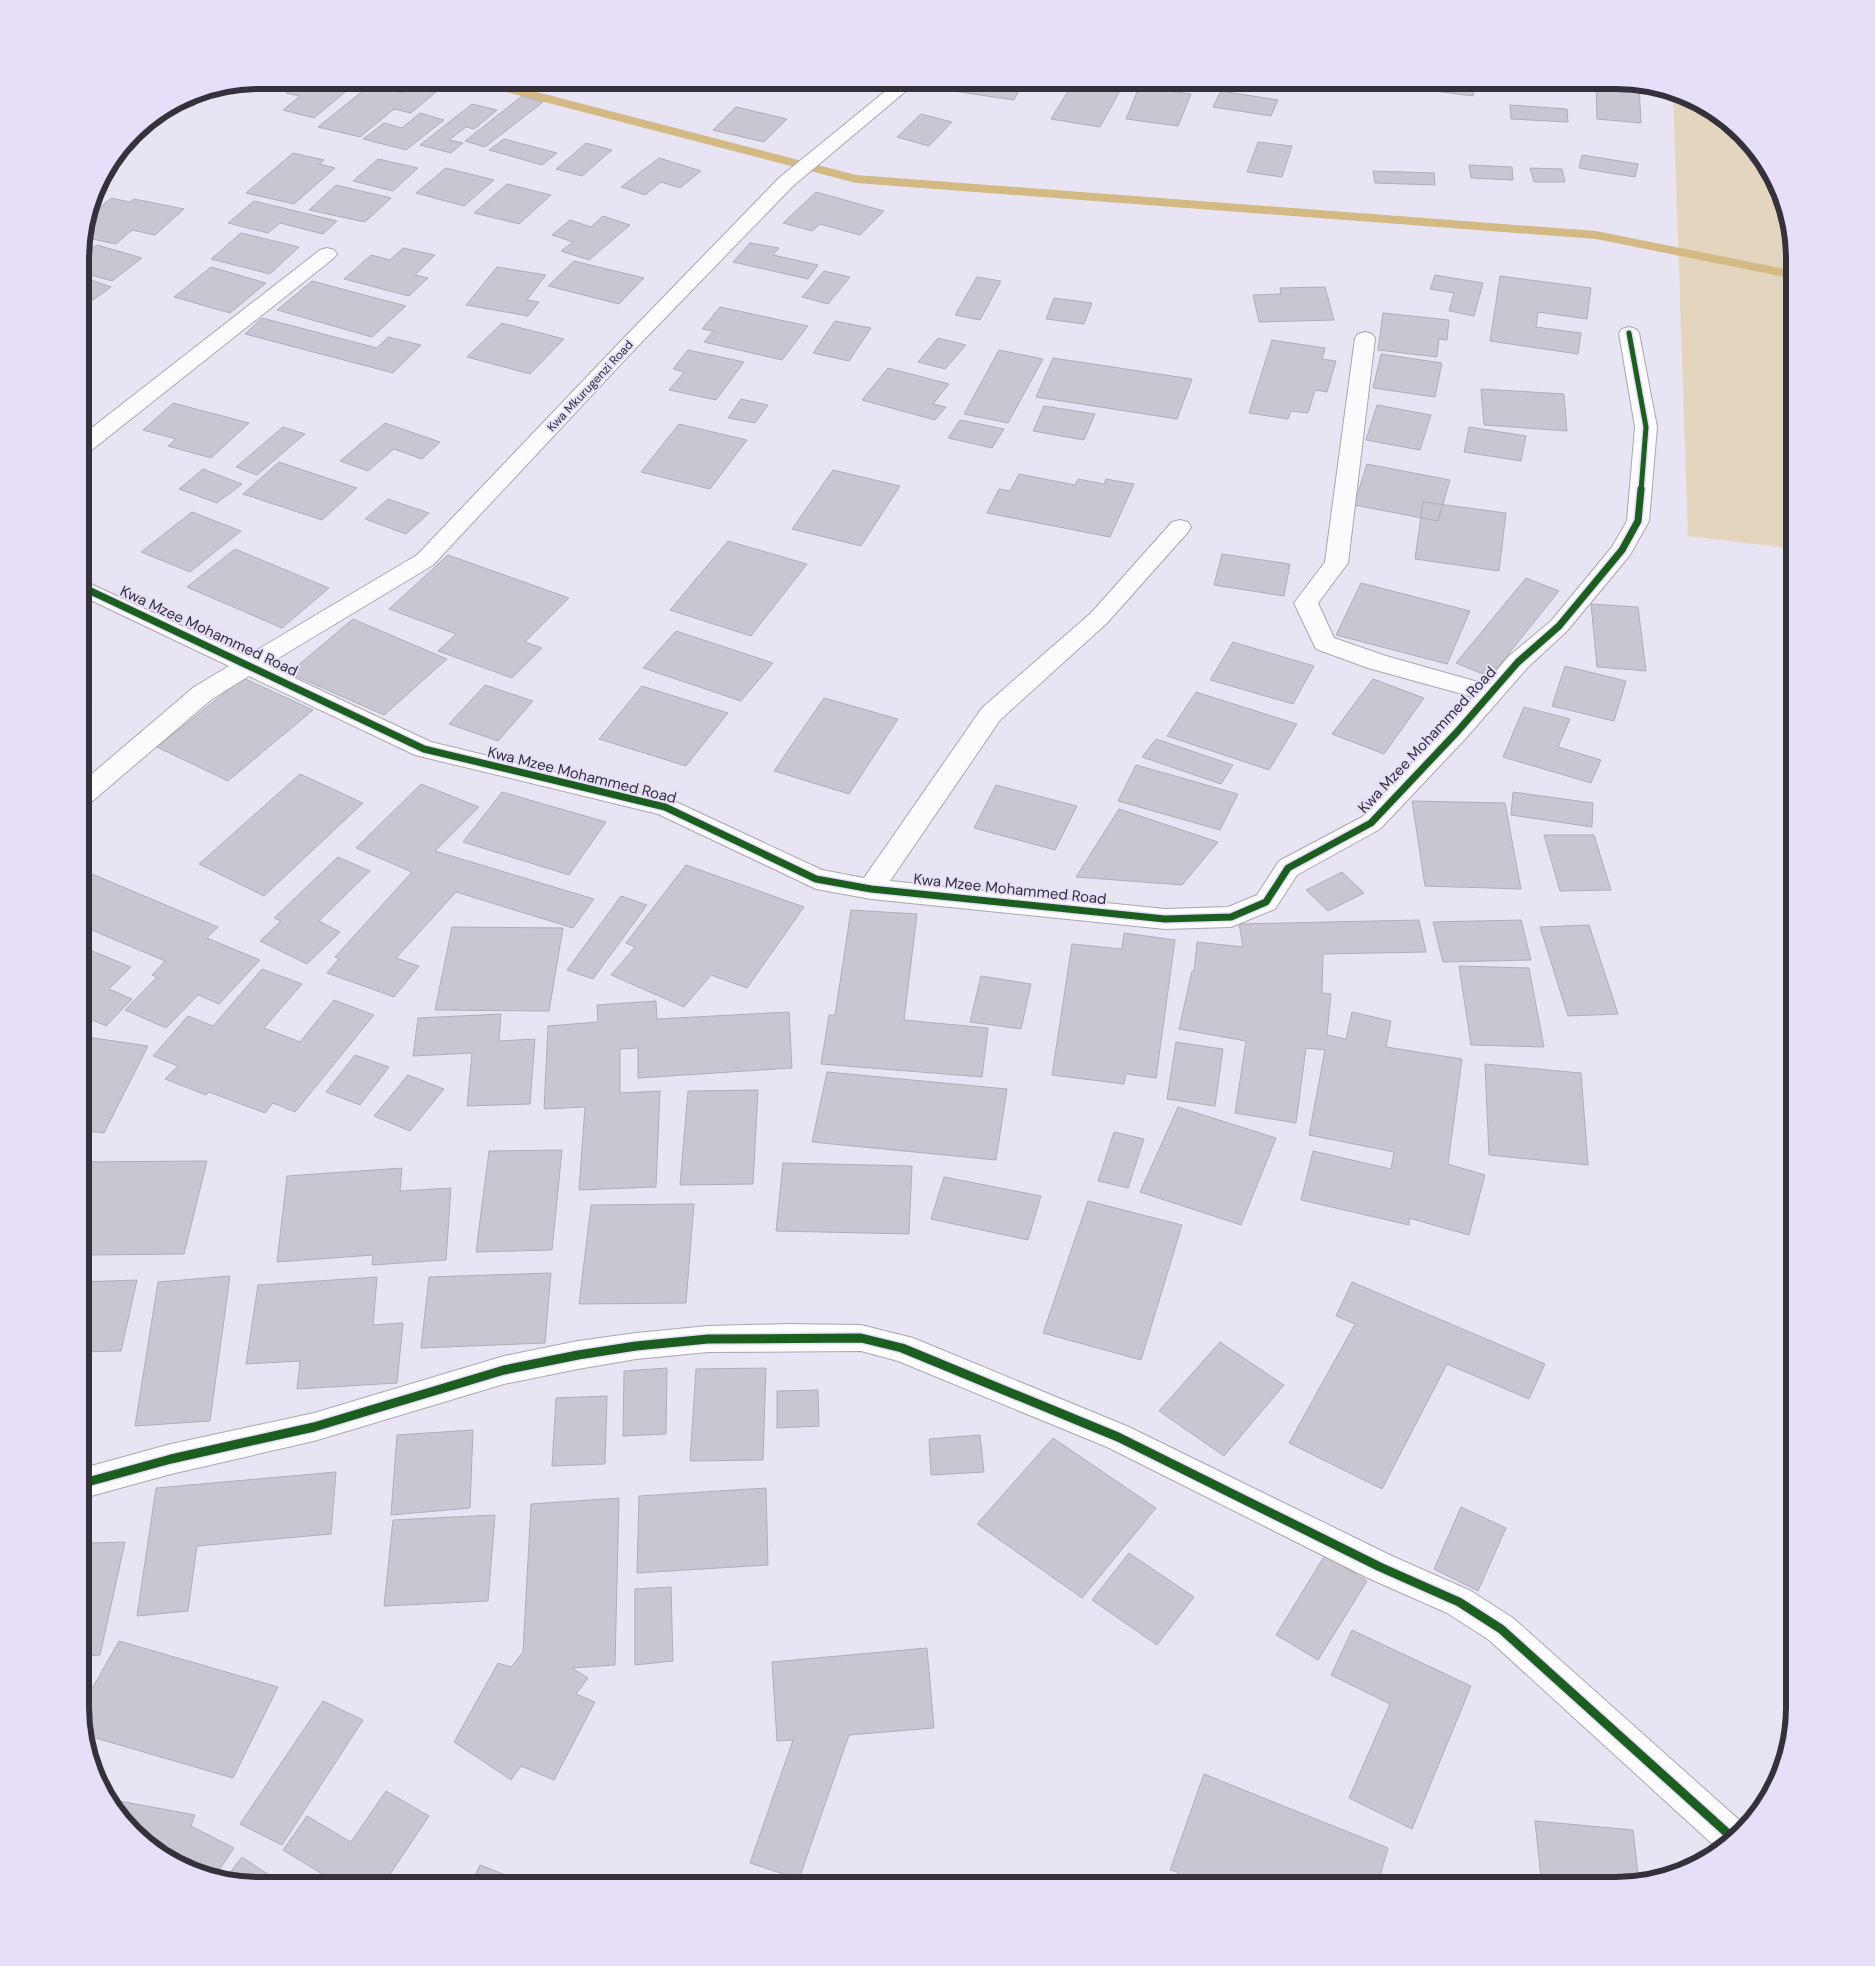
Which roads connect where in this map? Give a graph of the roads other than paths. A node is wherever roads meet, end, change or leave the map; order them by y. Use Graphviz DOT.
graph roads {
  1 [pos="899,89"];
  2 [pos="326,254"];
  3 [pos="1629,333"];
  4 [pos="1365,338"];
  5 [pos="89,441"];
  6 [pos="1180,527"];
  7 [pos="89,590"];
  8 [pos="250,665"];
  9 [pos="1490,694"];
  10 [pos="89,790"];
  11 [pos="871,889"];
  12 [pos="89,1482"];
  13 [pos="1729,1834"];
  1 -- 8 [label="street, Kwa Mkurugenzi Road"];
  2 -- 5 [label="street"];
  3 -- 9 [label="street, Kwa Mzee Mohammed Road"];
  4 -- 9 [label="street"];
  6 -- 11 [label="street"];
  7 -- 8 [label="street, Kwa Mzee Mohammed Road"];
  8 -- 10 [label="street, Kwa Mkurugenzi Road"];
  8 -- 11 [label="street, Kwa Mzee Mohammed Road"];
  9 -- 11 [label="street, Kwa Mzee Mohammed Road"];
  12 -- 13 [label="street"];
}
